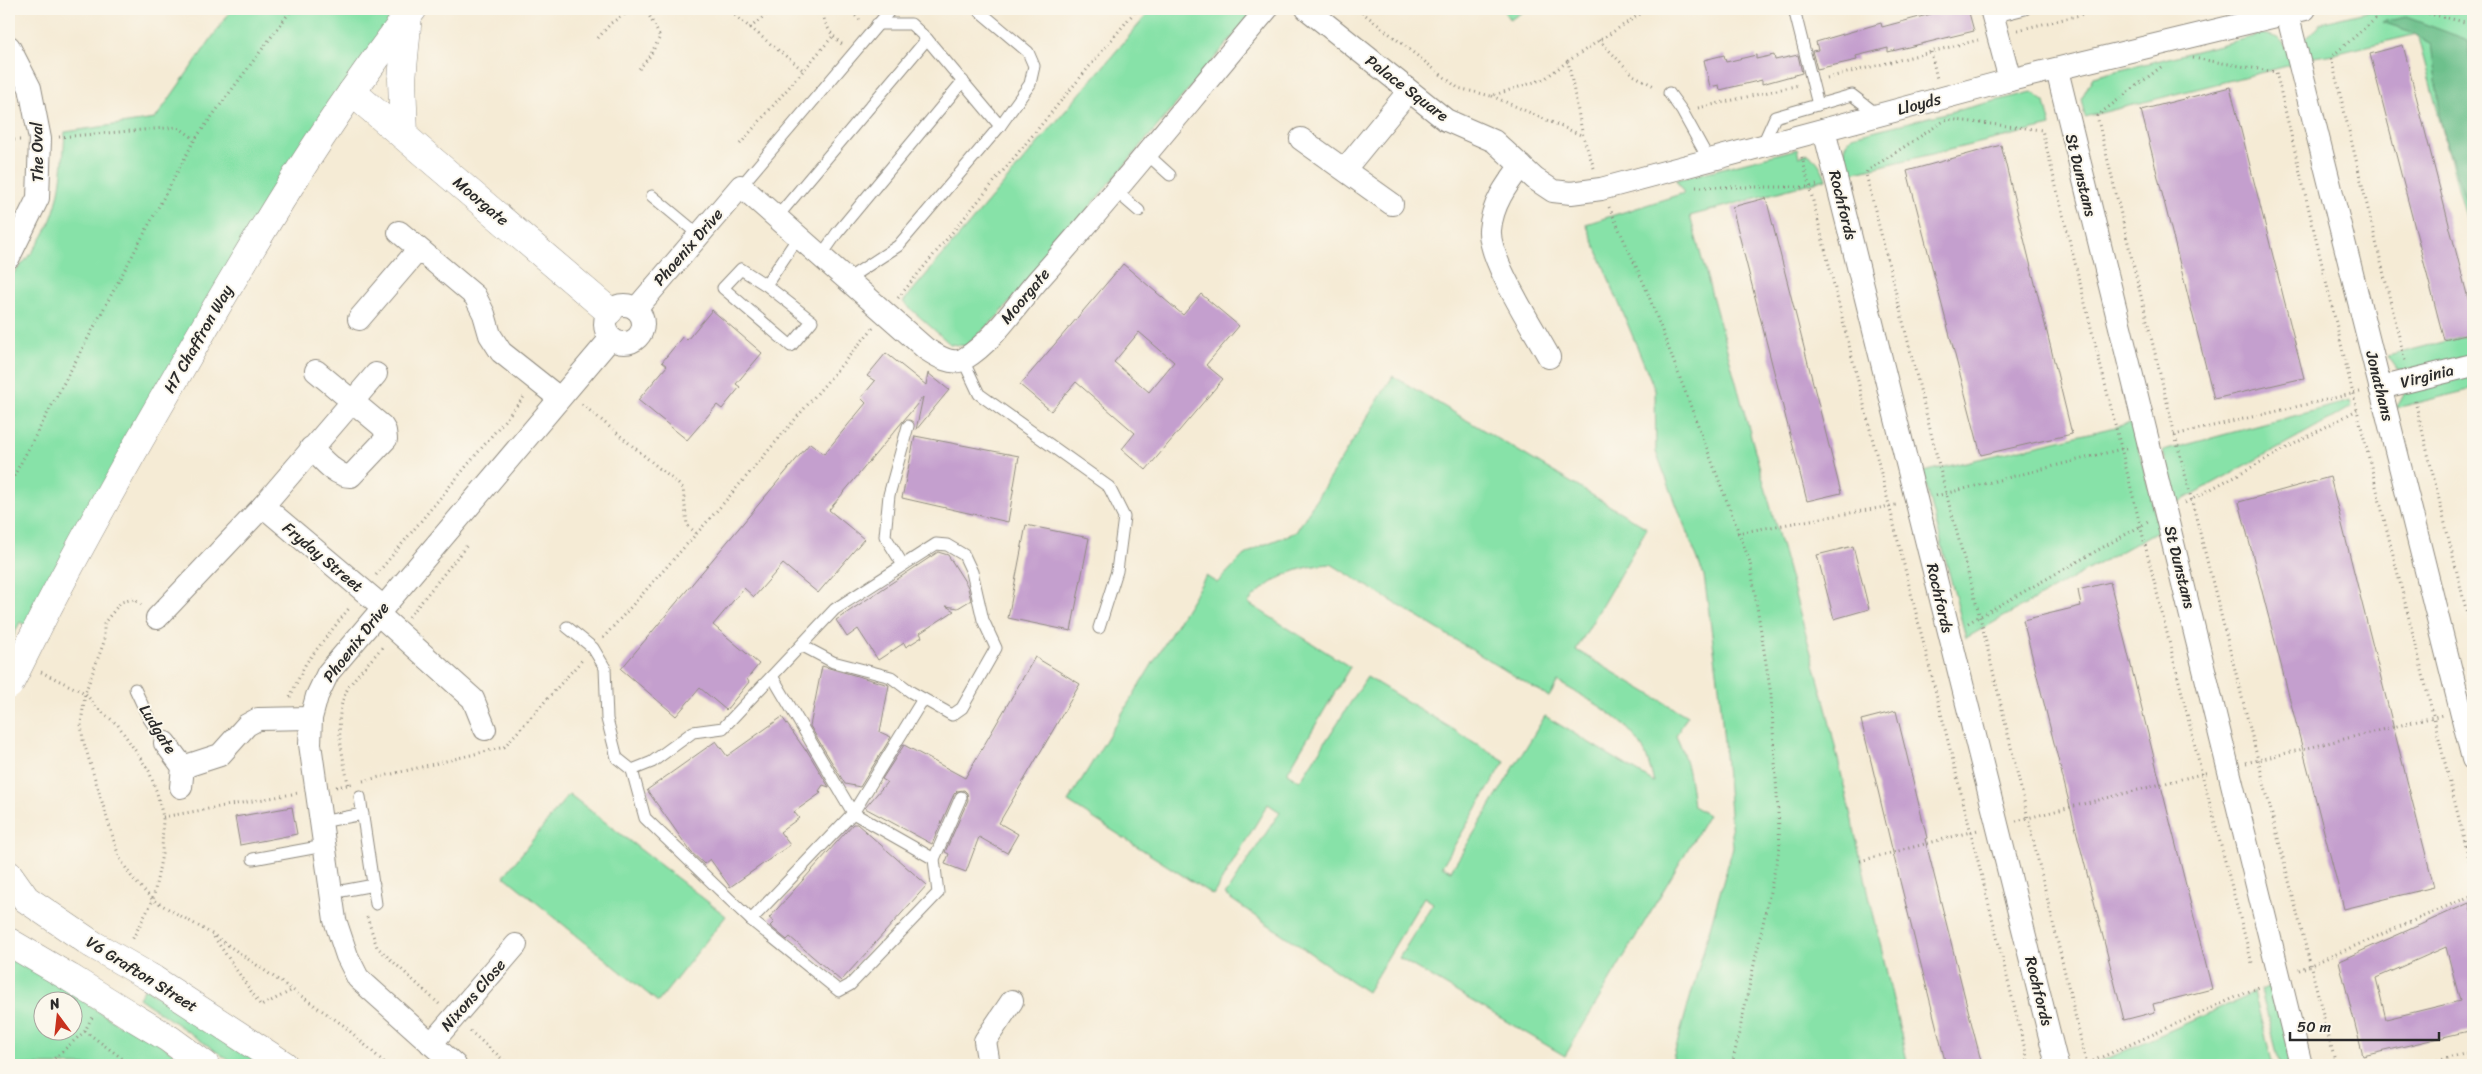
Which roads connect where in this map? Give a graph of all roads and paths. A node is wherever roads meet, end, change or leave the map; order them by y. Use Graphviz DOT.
graph roads {
  1 [pos="292,9"];
  2 [pos="651,9"];
  3 [pos="727,9"];
  4 [pos="773,9"];
  5 [pos="823,9"];
  6 [pos="891,9"];
  7 [pos="977,9"];
  8 [pos="1138,9"];
  9 [pos="1267,9"];
  10 [pos="1307,9"];
  11 [pos="1358,9"];
  12 [pos="1648,9"];
  13 [pos="1794,9"];
  14 [pos="2025,9"];
  15 [pos="2105,9"];
  16 [pos="2387,9"];
  17 [pos="2409,9"];
  18 [pos="2296,11"];
  19 [pos="410,12"];
  20 [pos="648,13"];
  21 [pos="2229,17"];
  22 [pos="1994,20"];
  23 [pos="877,24"];
  24 [pos="2473,24"];
  25 [pos="750,28"];
  26 [pos="833,36"];
  27 [pos="598,38"];
  28 [pos="926,39"];
  29 [pos="1599,40"];
  30 [pos="9,47"];
  31 [pos="853,53"];
  32 [pos="2184,57"];
  33 [pos="1568,60"];
  34 [pos="2168,61"];
  35 [pos="638,69"];
  36 [pos="803,70"];
  37 [pos="2057,70"];
  38 [pos="2010,80"];
  39 [pos="963,81"];
  40 [pos="1813,81"];
  41 [pos="352,92"];
  42 [pos="1408,92"];
  43 [pos="1669,93"];
  44 [pos="1491,96"];
  45 [pos="1818,105"];
  46 [pos="1682,111"];
  47 [pos="1878,115"];
  48 [pos="1000,126"];
  49 [pos="1824,130"];
  50 [pos="404,136"];
  51 [pos="1583,136"];
  52 [pos="1797,137"];
  53 [pos="1301,138"];
  54 [pos="40,139"];
  55 [pos="195,139"];
  56 [pos="740,144"];
  57 [pos="1762,146"];
  58 [pos="1148,155"];
  59 [pos="1710,160"];
  60 [pos="1345,169"];
  61 [pos="1528,173"];
  62 [pos="1866,174"];
  63 [pos="1170,175"];
  64 [pos="1837,180"];
  65 [pos="741,186"];
  66 [pos="1693,186"];
  67 [pos="1809,187"];
  68 [pos="1601,189"];
  69 [pos="1117,192"];
  70 [pos="652,196"];
  71 [pos="1392,204"];
  72 [pos="1139,210"];
  73 [pos="777,217"];
  74 [pos="399,232"];
  75 [pos="699,235"];
  76 [pos="799,236"];
  77 [pos="418,250"];
  78 [pos="821,256"];
  79 [pos="9,257"];
  80 [pos="846,280"];
  81 [pos="766,285"];
  82 [pos="623,310"];
  83 [pos="885,313"];
  84 [pos="359,319"];
  85 [pos="611,338"];
  86 [pos="1549,357"];
  87 [pos="962,360"];
  88 [pos="2473,365"];
  89 [pos="316,371"];
  90 [pos="376,374"];
  91 [pos="2410,381"];
  92 [pos="2380,388"];
  93 [pos="562,394"];
  94 [pos="2353,394"];
  95 [pos="350,401"];
  96 [pos="2357,410"];
  97 [pos="908,426"];
  98 [pos="2175,435"];
  99 [pos="2148,442"];
  100 [pos="311,448"];
  101 [pos="2121,449"];
  102 [pos="9,485"];
  103 [pos="1946,493"];
  104 [pos="2193,500"];
  105 [pos="1917,501"];
  106 [pos="263,506"];
  107 [pos="1889,507"];
  108 [pos="2166,512"];
  109 [pos="2140,526"];
  110 [pos="696,533"];
  111 [pos="1737,533"];
  112 [pos="468,544"];
  113 [pos="903,565"];
  114 [pos="381,610"];
  115 [pos="1980,617"];
  116 [pos="157,618"];
  117 [pos="567,627"];
  118 [pos="1099,628"];
  119 [pos="398,629"];
  120 [pos="1949,634"];
  121 [pos="2473,638"];
  122 [pos="800,645"];
  123 [pos="593,648"];
  124 [pos="1924,649"];
  125 [pos="34,669"];
  126 [pos="772,676"];
  127 [pos="9,685"];
  128 [pos="135,689"];
  129 [pos="85,693"];
  130 [pos="923,699"];
  131 [pos="2461,710"];
  132 [pos="2433,717"];
  133 [pos="311,718"];
  134 [pos="485,729"];
  135 [pos="165,743"];
  136 [pos="2473,759"];
  137 [pos="2258,760"];
  138 [pos="2229,768"];
  139 [pos="632,770"];
  140 [pos="2202,774"];
  141 [pos="348,785"];
  142 [pos="318,790"];
  143 [pos="360,797"];
  144 [pos="962,797"];
  145 [pos="853,813"];
  146 [pos="358,815"];
  147 [pos="163,817"];
  148 [pos="2027,818"];
  149 [pos="321,822"];
  150 [pos="1998,826"];
  151 [pos="1970,832"];
  152 [pos="324,846"];
  153 [pos="253,859"];
  154 [pos="934,859"];
  155 [pos="1860,860"];
  156 [pos="9,875"];
  157 [pos="2473,875"];
  158 [pos="368,886"];
  159 [pos="331,893"];
  160 [pos="153,900"];
  161 [pos="376,904"];
  162 [pos="751,920"];
  163 [pos="212,934"];
  164 [pos="9,942"];
  165 [pos="130,943"];
  166 [pos="516,945"];
  167 [pos="2254,969"];
  168 [pos="2256,978"];
  169 [pos="293,990"];
  170 [pos="2261,996"];
  171 [pos="1012,1001"];
  172 [pos="94,1014"];
  173 [pos="454,1018"];
  174 [pos="85,1031"];
  175 [pos="431,1044"];
  176 [pos="2473,1052"];
  177 [pos="47,1065"];
  178 [pos="130,1065"];
  179 [pos="205,1065"];
  180 [pos="284,1065"];
  181 [pos="386,1065"];
  182 [pos="456,1065"];
  183 [pos="509,1065"];
  184 [pos="989,1065"];
  185 [pos="1732,1065"];
  186 [pos="2029,1065"];
  187 [pos="2057,1065"];
  188 [pos="2087,1065"];
  189 [pos="2301,1065"];
  190 [pos="2336,1065"];
  191 [pos="2417,1065"];
  1 -- 55 [label="path"];
  2 -- 20 [label="path"];
  3 -- 25 [label="path"];
  4 -- 25 [label="path"];
  5 -- 26 [label="path"];
  6 -- 23 [label="lane"];
  7 -- 48 [label="lane"];
  8 -- 83 [label="path"];
  9 -- 58 [label="street, Moorgate"];
  10 -- 42 [label="street, Palace Square"];
  11 -- 44 [label="path"];
  12 -- 29 [label="path"];
  13 -- 40 [label="lane"];
  14 -- 22 [label="lane"];
  15 -- 22 [label="path"];
  16 -- 91 [label="path"];
  17 -- 24 [label="path"];
  18 -- 21 [label="street, Lloyds"];
  18 -- 92 [label="street, Jonathans"];
  19 -- 41 [label="street, H7 Chaffron Way"];
  19 -- 50 [label="street"];
  20 -- 27 [label="path"];
  20 -- 35 [label="path"];
  21 -- 37 [label="street, Lloyds"];
  22 -- 38 [label="street"];
  22 -- 40 [label="path"];
  23 -- 28 [label="lane"];
  23 -- 31 [label="lane"];
  25 -- 36 [label="path"];
  26 -- 31 [label="path"];
  26 -- 36 [label="path"];
  28 -- 39 [label="lane"];
  28 -- 73 [label="lane"];
  29 -- 33 [label="path"];
  29 -- 43 [label="path"];
  30 -- 54 [label="street, The Oval"];
  31 -- 65 [label="lane"];
  32 -- 94 [label="path"];
  33 -- 44 [label="path"];
  33 -- 51 [label="path"];
  34 -- 98 [label="path"];
  36 -- 56 [label="path"];
  37 -- 38 [label="street, Lloyds"];
  37 -- 99 [label="street, St Dunstans"];
  38 -- 47 [label="street, Lloyds"];
  39 -- 48 [label="lane"];
  39 -- 78 [label="lane"];
  40 -- 45 [label="lane"];
  40 -- 46 [label="path"];
  41 -- 50 [label="street, Moorgate"];
  41 -- 127 [label="street, H7 Chaffron Way, bridge"];
  42 -- 60 [label="street"];
  42 -- 61 [label="street, Palace Square"];
  43 -- 46 [label="lane"];
  44 -- 51 [label="path"];
  45 -- 47 [label="lane"];
  45 -- 57 [label="lane"];
  46 -- 59 [label="lane"];
  47 -- 49 [label="street, Lloyds"];
  48 -- 80 [label="lane"];
  49 -- 52 [label="street, Lloyds"];
  49 -- 64 [label="street, Rochfords"];
  50 -- 82 [label="street, Moorgate"];
  51 -- 68 [label="path"];
  52 -- 57 [label="street, Lloyds"];
  52 -- 67 [label="path"];
  53 -- 60 [label="street"];
  54 -- 55 [label="path"];
  54 -- 79 [label="street, The Oval"];
  55 -- 102 [label="path"];
  57 -- 59 [label="street, Lloyds"];
  58 -- 63 [label="lane"];
  58 -- 69 [label="street, Moorgate"];
  59 -- 68 [label="street, Lloyds"];
  60 -- 71 [label="street"];
  61 -- 68 [label="street, Lloyds"];
  61 -- 86 [label="street"];
  62 -- 64 [label="path"];
  62 -- 101 [label="path"];
  62 -- 103 [label="path"];
  64 -- 67 [label="path"];
  64 -- 105 [label="street, Rochfords"];
  65 -- 73 [label="street"];
  65 -- 75 [label="street, Phoenix Drive"];
  66 -- 67 [label="path"];
  67 -- 107 [label="path"];
  68 -- 111 [label="path"];
  69 -- 72 [label="lane"];
  69 -- 87 [label="street, Moorgate"];
  70 -- 75 [label="lane"];
  73 -- 76 [label="street"];
  74 -- 77 [label="street"];
  75 -- 82 [label="street, Phoenix Drive"];
  76 -- 78 [label="street"];
  76 -- 81 [label="lane"];
  77 -- 84 [label="street"];
  77 -- 93 [label="street"];
  78 -- 80 [label="street"];
  80 -- 83 [label="street"];
  81 -- 81 [label="lane"];
  82 -- 85 [label="street"];
  82 -- 85 [label="street"];
  83 -- 87 [label="street"];
  83 -- 110 [label="path"];
  85 -- 93 [label="street, Phoenix Drive"];
  87 -- 118 [label="lane"];
  88 -- 91 [label="street, Virginia"];
  89 -- 95 [label="street"];
  90 -- 95 [label="street"];
  91 -- 92 [label="street, Virginia"];
  91 -- 121 [label="path"];
  92 -- 131 [label="street, Jonathans"];
  93 -- 110 [label="path"];
  93 -- 114 [label="street, Phoenix Drive"];
  94 -- 96 [label="path"];
  94 -- 98 [label="path"];
  95 -- 100 [label="street"];
  95 -- 100 [label="street"];
  96 -- 104 [label="path"];
  96 -- 132 [label="path"];
  97 -- 113 [label="lane"];
  98 -- 99 [label="path"];
  98 -- 104 [label="path"];
  99 -- 101 [label="path"];
  99 -- 108 [label="street, St Dunstans"];
  100 -- 106 [label="street"];
  101 -- 103 [label="path"];
  101 -- 109 [label="path"];
  103 -- 105 [label="path"];
  103 -- 115 [label="path"];
  104 -- 108 [label="path"];
  104 -- 137 [label="path"];
  105 -- 107 [label="path"];
  105 -- 120 [label="street, Rochfords"];
  106 -- 114 [label="street, Fryday Street"];
  106 -- 116 [label="street"];
  107 -- 111 [label="path"];
  107 -- 124 [label="path"];
  108 -- 109 [label="path"];
  108 -- 138 [label="street, St Dunstans"];
  109 -- 115 [label="path"];
  109 -- 140 [label="path"];
  110 -- 123 [label="path"];
  111 -- 185 [label="path"];
  112 -- 119 [label="path"];
  113 -- 122 [label="lane"];
  113 -- 130 [label="lane"];
  114 -- 119 [label="street, Fryday Street"];
  114 -- 133 [label="street, Phoenix Drive"];
  115 -- 120 [label="path"];
  115 -- 148 [label="path"];
  116 -- 129 [label="path"];
  117 -- 123 [label="lane"];
  119 -- 134 [label="street, Fryday Street"];
  119 -- 141 [label="path"];
  120 -- 124 [label="path"];
  120 -- 150 [label="street, Rochfords"];
  122 -- 126 [label="lane"];
  122 -- 130 [label="lane"];
  123 -- 139 [label="lane"];
  123 -- 141 [label="path"];
  124 -- 151 [label="path"];
  125 -- 129 [label="path"];
  126 -- 139 [label="lane"];
  126 -- 145 [label="lane"];
  128 -- 135 [label="lane, Ludgate"];
  129 -- 147 [label="path"];
  129 -- 160 [label="path"];
  130 -- 145 [label="lane"];
  131 -- 132 [label="path"];
  131 -- 136 [label="street, Jonathans"];
  132 -- 137 [label="path"];
  132 -- 157 [label="path"];
  133 -- 135 [label="street, Ludgate"];
  133 -- 142 [label="street, Phoenix Drive"];
  137 -- 138 [label="path"];
  137 -- 190 [label="path"];
  138 -- 140 [label="path"];
  138 -- 189 [label="street, St Dunstans"];
  139 -- 162 [label="lane"];
  140 -- 148 [label="path"];
  140 -- 167 [label="path"];
  141 -- 142 [label="path"];
  141 -- 146 [label="path"];
  142 -- 147 [label="path"];
  142 -- 149 [label="street, Phoenix Drive"];
  143 -- 146 [label="lane"];
  144 -- 154 [label="lane"];
  145 -- 154 [label="lane"];
  145 -- 162 [label="lane"];
  146 -- 149 [label="lane"];
  146 -- 158 [label="lane"];
  147 -- 160 [label="path"];
  148 -- 150 [label="path"];
  148 -- 188 [label="path"];
  149 -- 152 [label="street, Phoenix Drive"];
  150 -- 151 [label="path"];
  150 -- 187 [label="street, Rochfords"];
  151 -- 155 [label="path"];
  151 -- 186 [label="path"];
  152 -- 153 [label="lane"];
  152 -- 159 [label="street, Phoenix Drive"];
  154 -- 162 [label="lane"];
  156 -- 180 [label="street, V6 Grafton Street, bridge"];
  158 -- 159 [label="lane"];
  158 -- 161 [label="lane"];
  158 -- 173 [label="path"];
  159 -- 175 [label="street, Phoenix Drive"];
  160 -- 163 [label="path"];
  160 -- 165 [label="path"];
  163 -- 169 [label="path"];
  163 -- 169 [label="path"];
  164 -- 179 [label="street, bridge"];
  166 -- 173 [label="street, Nixons Close"];
  168 -- 170 [label="path"];
  169 -- 181 [label="path"];
  171 -- 184 [label="street"];
  172 -- 174 [label="path"];
  173 -- 175 [label="street, Nixons Close"];
  173 -- 183 [label="path"];
  174 -- 177 [label="path"];
  174 -- 178 [label="path"];
  175 -- 182 [label="street, Phoenix Drive"];
  176 -- 191 [label="path"];
}
